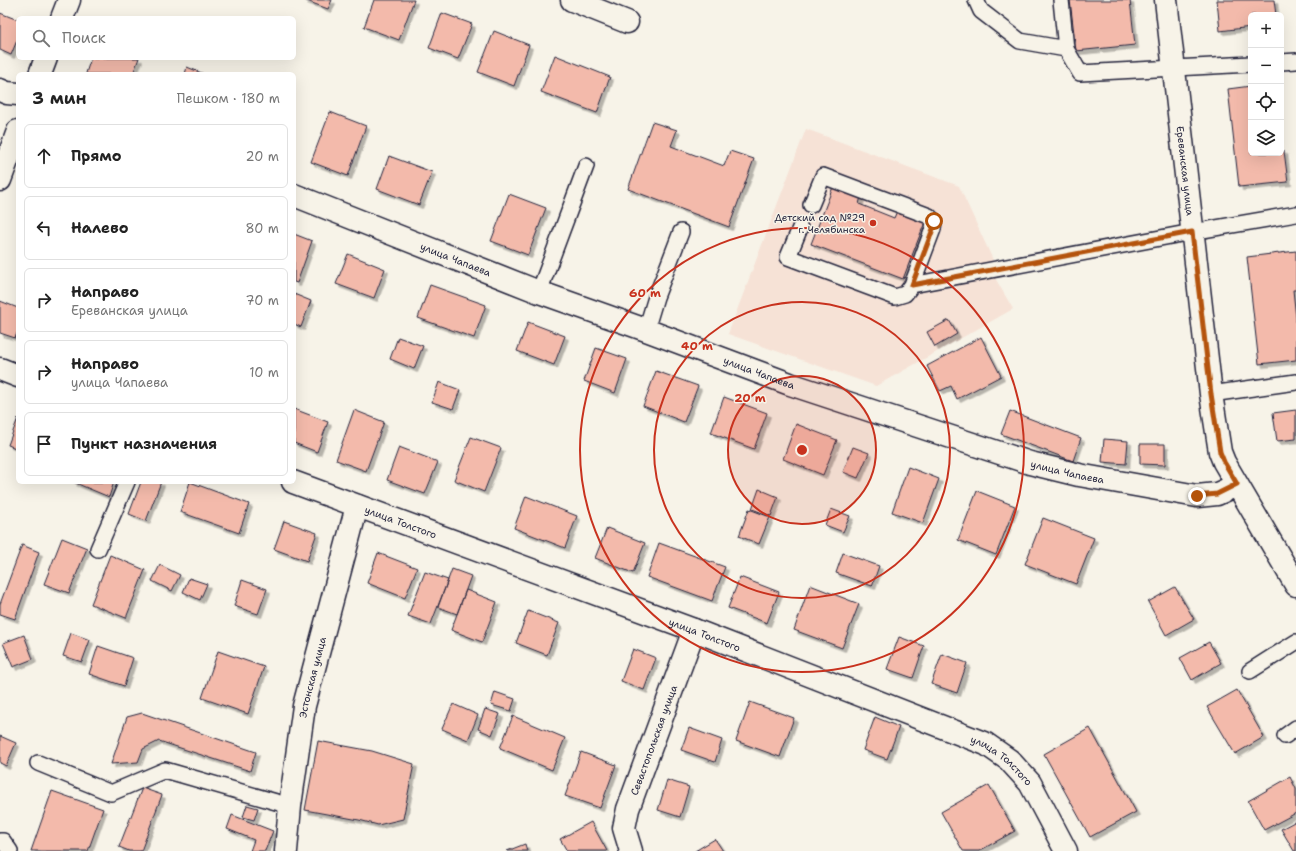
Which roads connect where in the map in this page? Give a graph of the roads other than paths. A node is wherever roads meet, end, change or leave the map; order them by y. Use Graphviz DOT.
graph roads {
  1 [pos="69,0"];
  2 [pos="976,0"];
  3 [pos="1061,0"];
  4 [pos="1166,0"];
  5 [pos="580,1"];
  6 [pos="63,16"];
  7 [pos="627,22"];
  8 [pos="1066,49"];
  9 [pos="45,60"];
  10 [pos="1296,61"];
  11 [pos="1284,62"];
  12 [pos="1248,64"];
  13 [pos="1174,68"];
  14 [pos="41,72"];
  15 [pos="0,90"];
  16 [pos="16,94"];
  17 [pos="16,136"];
  18 [pos="586,166"];
  19 [pos="0,180"];
  20 [pos="296,196"];
  21 [pos="811,205"];
  22 [pos="1296,214"];
  23 [pos="800,228"];
  24 [pos="681,232"];
  25 [pos="1192,232"];
  26 [pos="912,285"];
  27 [pos="539,292"];
  28 [pos="646,330"];
  29 [pos="0,369"];
  30 [pos="16,375"];
  31 [pos="1296,382"];
  32 [pos="1211,394"];
  33 [pos="296,483"];
  34 [pos="126,484"];
  35 [pos="1237,484"];
  36 [pos="357,506"];
  37 [pos="98,549"];
  38 [pos="1296,585"];
  39 [pos="694,630"];
  40 [pos="1296,642"];
  41 [pos="1250,671"];
  42 [pos="38,763"];
  43 [pos="290,806"];
  44 [pos="0,841"];
  45 [pos="10,851"];
  46 [pos="286,851"];
  47 [pos="631,851"];
  48 [pos="1066,851"];
  1 -- 6 [label="street"];
  2 -- 8 [label="lane"];
  3 -- 8 [label="lane"];
  4 -- 13 [label="street, Ереванская улица"];
  5 -- 7 [label="street"];
  8 -- 13 [label="lane"];
  9 -- 14 [label="street"];
  10 -- 11 [label="lane"];
  12 -- 13 [label="lane"];
  13 -- 25 [label="street, Ереванская улица"];
  15 -- 16 [label="street"];
  17 -- 19 [label="street"];
  18 -- 27 [label="lane"];
  20 -- 27 [label="street, улица Чапаева"];
  21 -- 26 [label="lane"];
  22 -- 25 [label="lane"];
  23 -- 26 [label="lane"];
  24 -- 28 [label="lane"];
  25 -- 26 [label="lane"];
  25 -- 32 [label="street, Ереванская улица"];
  27 -- 28 [label="street, улица Чапаева"];
  28 -- 35 [label="street, улица Чапаева"];
  29 -- 30 [label="street"];
  31 -- 32 [label="lane"];
  32 -- 35 [label="street, Ереванская улица"];
  33 -- 36 [label="street, улица Толстого"];
  34 -- 37 [label="lane"];
  35 -- 38 [label="street, Ереванская улица"];
  36 -- 39 [label="street, улица Толстого"];
  36 -- 43 [label="street, Эстонская улица"];
  39 -- 47 [label="street, Севастопольская улица"];
  39 -- 48 [label="street, улица Толстого"];
  40 -- 41 [label="lane"];
  42 -- 43 [label="lane"];
  43 -- 46 [label="street, Эстонская улица"];
  44 -- 45 [label="lane"];
}
